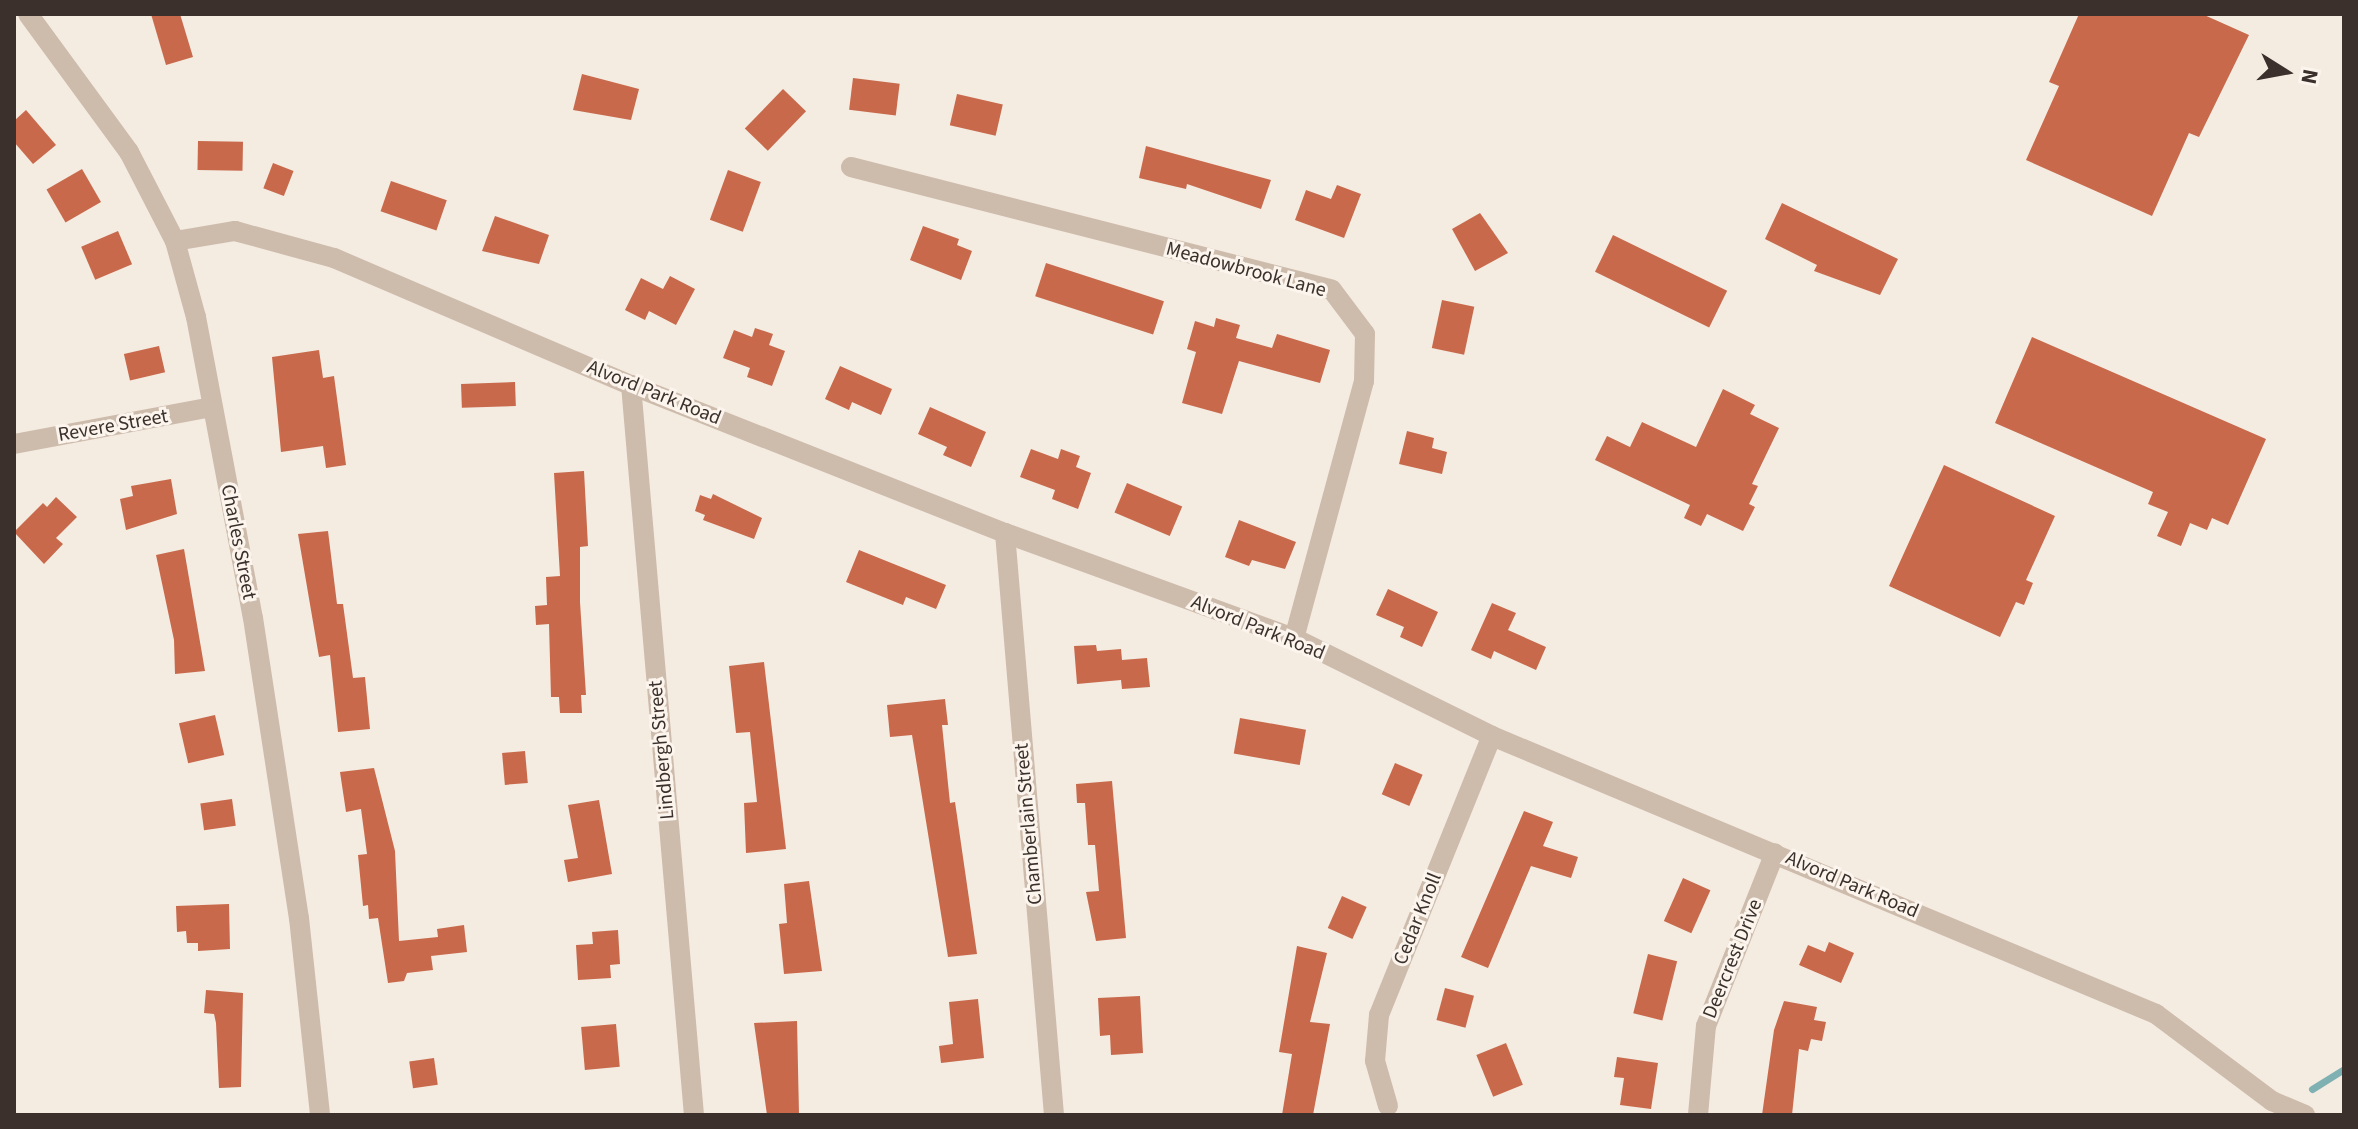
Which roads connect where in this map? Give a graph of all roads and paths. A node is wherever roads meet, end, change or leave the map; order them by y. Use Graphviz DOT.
graph roads {
  1 [pos="28,14"];
  2 [pos="851,167"];
  3 [pos="175,241"];
  4 [pos="631,385"];
  5 [pos="211,407"];
  6 [pos="14,444"];
  7 [pos="1005,533"];
  8 [pos="1294,638"];
  9 [pos="1492,736"];
  10 [pos="1775,853"];
  11 [pos="1388,1106"];
  12 [pos="320,1115"];
  13 [pos="694,1115"];
  14 [pos="1054,1115"];
  15 [pos="1698,1115"];
  16 [pos="2305,1115"];
  1 -- 3 [label="street, Charles Street"];
  2 -- 8 [label="street, Meadowbrook Lane"];
  3 -- 4 [label="street, Alvord Park Road"];
  3 -- 5 [label="street, Charles Street"];
  4 -- 7 [label="street, Alvord Park Road"];
  4 -- 13 [label="street, Lindbergh Street"];
  5 -- 6 [label="street, Revere Street"];
  5 -- 12 [label="street, Charles Street"];
  7 -- 8 [label="street, Alvord Park Road"];
  7 -- 14 [label="street, Chamberlain Street"];
  8 -- 9 [label="street, Alvord Park Road"];
  9 -- 10 [label="street, Alvord Park Road"];
  9 -- 11 [label="street, Cedar Knoll"];
  10 -- 15 [label="street, Deercrest Drive"];
  10 -- 16 [label="street, Alvord Park Road"];
}
